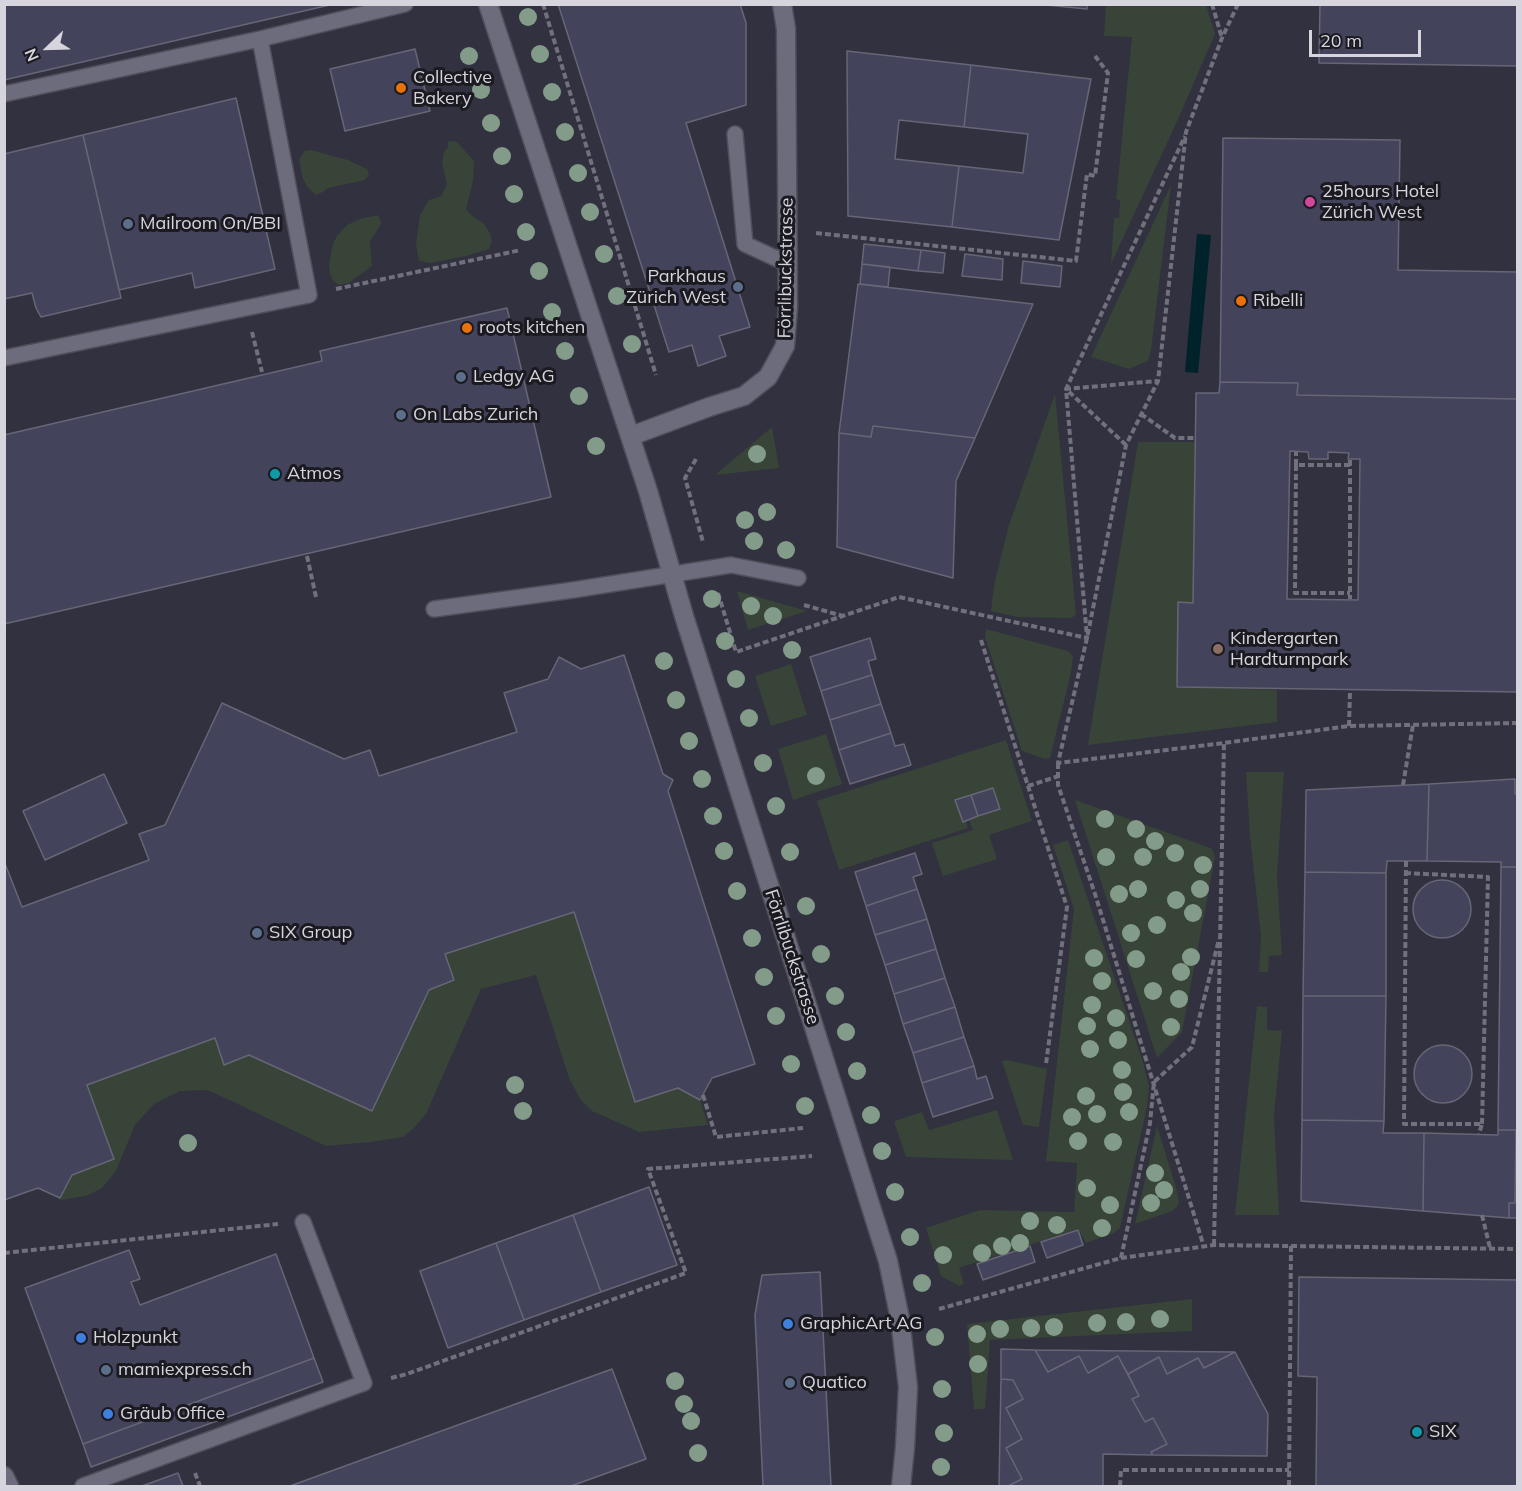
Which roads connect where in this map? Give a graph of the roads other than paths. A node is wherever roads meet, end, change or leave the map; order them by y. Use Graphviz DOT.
graph roads {
  1 [pos="405,4"];
  2 [pos="488,4"];
  3 [pos="782,4"];
  4 [pos="260,39"];
  5 [pos="4,94"];
  6 [pos="735,134"];
  7 [pos="788,264"];
  8 [pos="4,358"];
  9 [pos="631,436"];
  10 [pos="672,574"];
  11 [pos="798,579"];
  12 [pos="434,609"];
  13 [pos="303,1222"];
  14 [pos="4,1476"];
  15 [pos="9,1486"];
  16 [pos="83,1486"];
  17 [pos="901,1486"];
  1 -- 4 [label="lane"];
  2 -- 9 [label="street, Förrlibuckstrasse"];
  3 -- 7 [label="street, Förrlibuckstrasse"];
  4 -- 5 [label="lane"];
  4 -- 8 [label="lane"];
  6 -- 7 [label="lane"];
  7 -- 9 [label="street, Förrlibuckstrasse"];
  9 -- 10 [label="street, Förrlibuckstrasse"];
  10 -- 11 [label="lane"];
  10 -- 12 [label="lane"];
  10 -- 17 [label="street, Förrlibuckstrasse"];
  13 -- 16 [label="lane"];
  14 -- 15 [label="street"];
}
